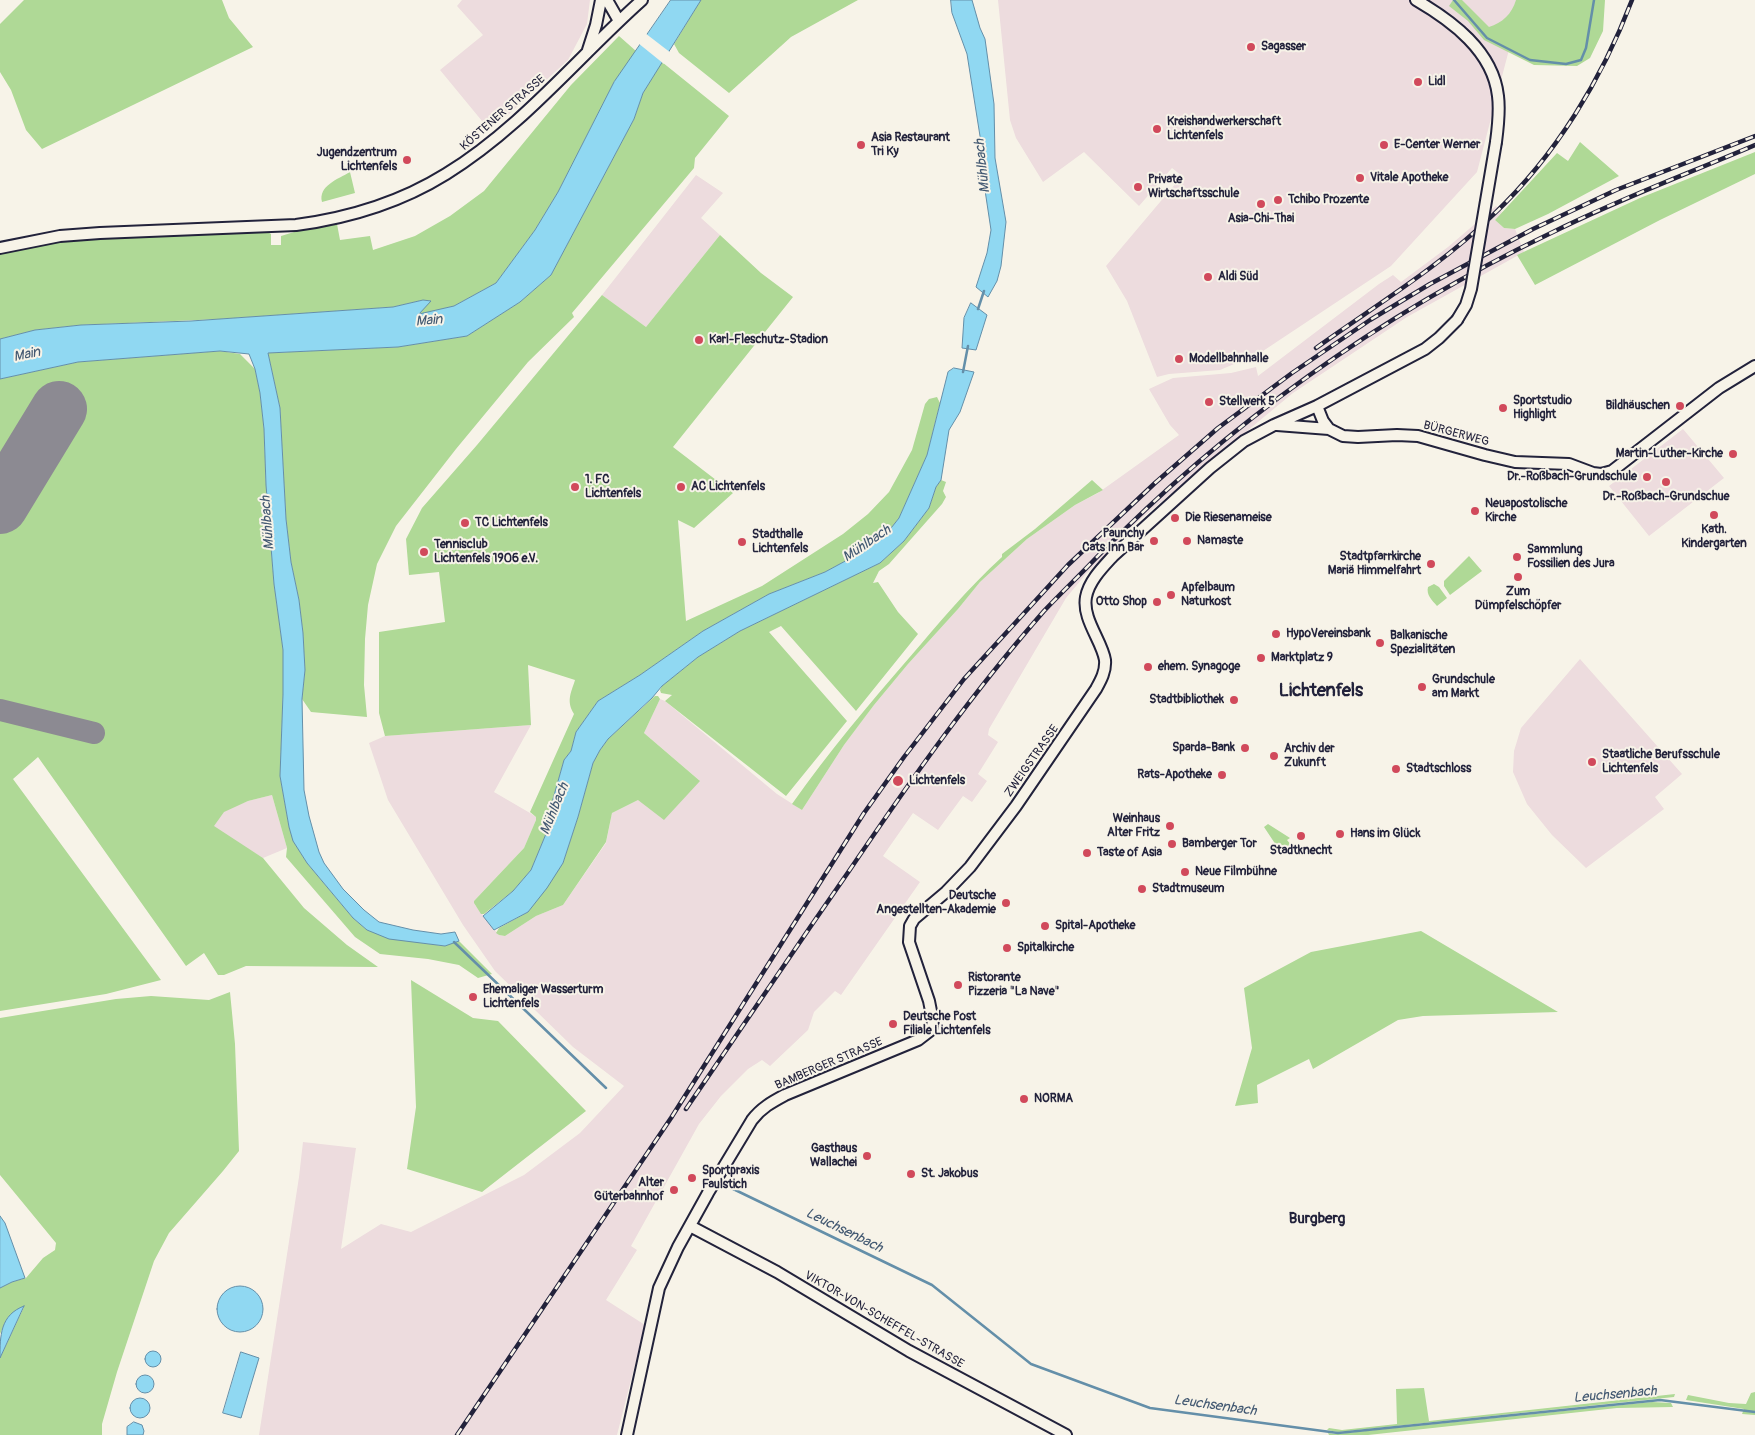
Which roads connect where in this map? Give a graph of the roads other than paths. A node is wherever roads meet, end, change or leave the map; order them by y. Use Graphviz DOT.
graph roads {
  1 [pos="601,0"];
  2 [pos="607,0"];
  3 [pos="642,0"];
  4 [pos="1416,0"];
  5 [pos="619,21"];
  6 [pos="588,52"];
  7 [pos="0,248"];
  8 [pos="1755,366"];
  9 [pos="1317,406"];
  10 [pos="1274,425"];
  11 [pos="1329,429"];
  12 [pos="931,1030"];
  13 [pos="690,1226"];
  14 [pos="626,1435"];
  15 [pos="1066,1435"];
  1 -- 6 [label="street, KÖSTENER STRASSE"];
  2 -- 5 [label="street"];
  3 -- 5 [label="street, KÖSTENER STRASSE"];
  4 -- 9 [label="street, ZWEIGSTRASSE, bridge"];
  5 -- 6 [label="street, KÖSTENER STRASSE"];
  6 -- 7 [label="street, KÖSTENER STRASSE"];
  8 -- 11 [label="street, BÜRGERWEG"];
  9 -- 10 [label="street, ZWEIGSTRASSE"];
  9 -- 11 [label="street"];
  10 -- 11 [label="street, BÜRGERWEG"];
  10 -- 12 [label="street, ZWEIGSTRASSE"];
  12 -- 13 [label="street, BAMBERGER STRASSE"];
  13 -- 14 [label="street, BAMBERGER STRASSE"];
  13 -- 15 [label="street, VIKTOR-VON-SCHEFFEL-STRASSE"];
}
